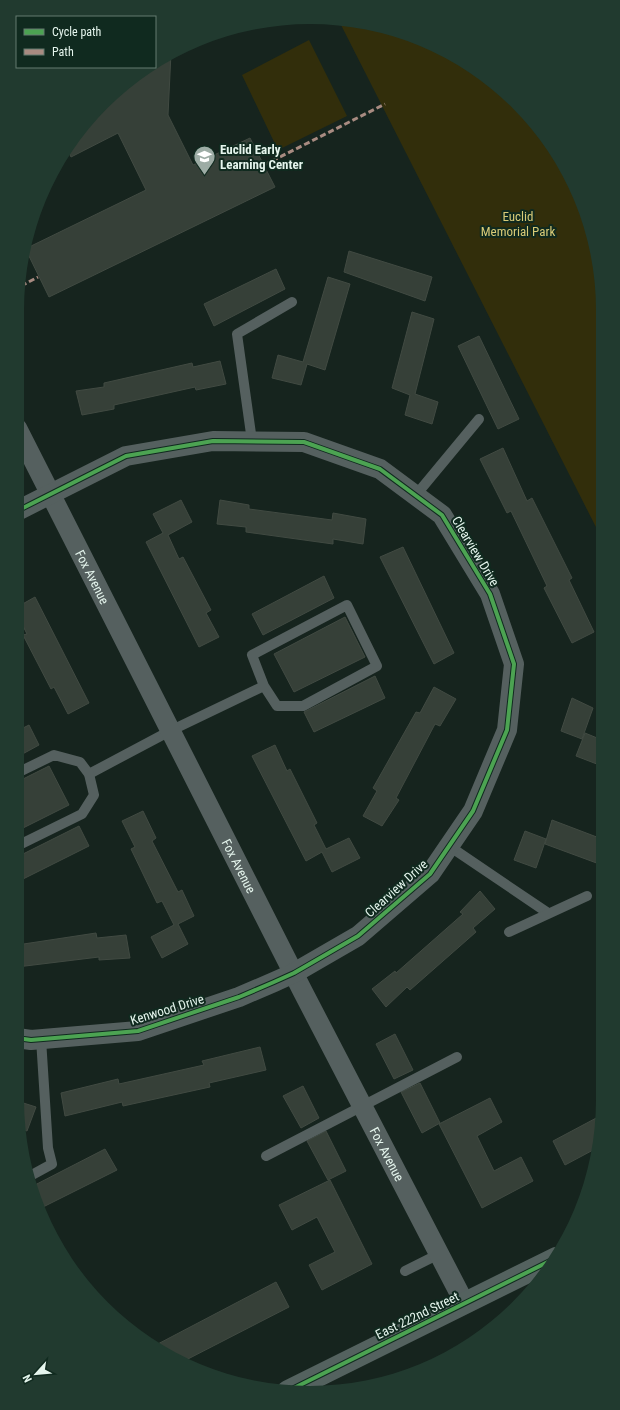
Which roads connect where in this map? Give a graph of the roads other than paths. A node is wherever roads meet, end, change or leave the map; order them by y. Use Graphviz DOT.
graph roads {
  1 [pos="292,302"];
  2 [pos="479,419"];
  3 [pos="252,441"];
  4 [pos="24,442"];
  5 [pos="49,494"];
  6 [pos="416,495"];
  7 [pos="24,507"];
  8 [pos="264,686"];
  9 [pos="170,731"];
  10 [pos="24,770"];
  11 [pos="89,774"];
  12 [pos="24,843"];
  13 [pos="450,846"];
  14 [pos="587,896"];
  15 [pos="548,913"];
  16 [pos="509,932"];
  17 [pos="294,973"];
  18 [pos="24,1039"];
  19 [pos="41,1039"];
  20 [pos="457,1057"];
  21 [pos="362,1106"];
  22 [pos="266,1156"];
  23 [pos="34,1174"];
  24 [pos="439,1254"];
  25 [pos="545,1263"];
  26 [pos="405,1271"];
  27 [pos="464,1302"];
  28 [pos="303,1386"];
  1 -- 3 [label="lane"];
  2 -- 6 [label="lane"];
  3 -- 5 [label="street, Clearview Drive"];
  3 -- 6 [label="street, Clearview Drive"];
  4 -- 5 [label="street, Fox Avenue"];
  5 -- 7 [label="street"];
  5 -- 9 [label="street, Fox Avenue"];
  6 -- 13 [label="street, Clearview Drive"];
  8 -- 8 [label="lane"];
  8 -- 9 [label="lane"];
  9 -- 11 [label="lane"];
  9 -- 17 [label="street, Fox Avenue"];
  10 -- 11 [label="lane"];
  11 -- 12 [label="lane"];
  13 -- 15 [label="lane"];
  13 -- 17 [label="street, Clearview Drive"];
  14 -- 15 [label="lane"];
  15 -- 16 [label="lane"];
  17 -- 19 [label="street, Kenwood Drive"];
  17 -- 21 [label="street, Fox Avenue"];
  18 -- 19 [label="street, Kenwood Drive"];
  19 -- 23 [label="lane"];
  20 -- 21 [label="lane"];
  21 -- 22 [label="lane"];
  21 -- 24 [label="street, Fox Avenue"];
  24 -- 26 [label="lane"];
  24 -- 27 [label="street, Fox Avenue"];
  25 -- 27 [label="street, East 222nd Street"];
  27 -- 28 [label="street, East 222nd Street"];
}
